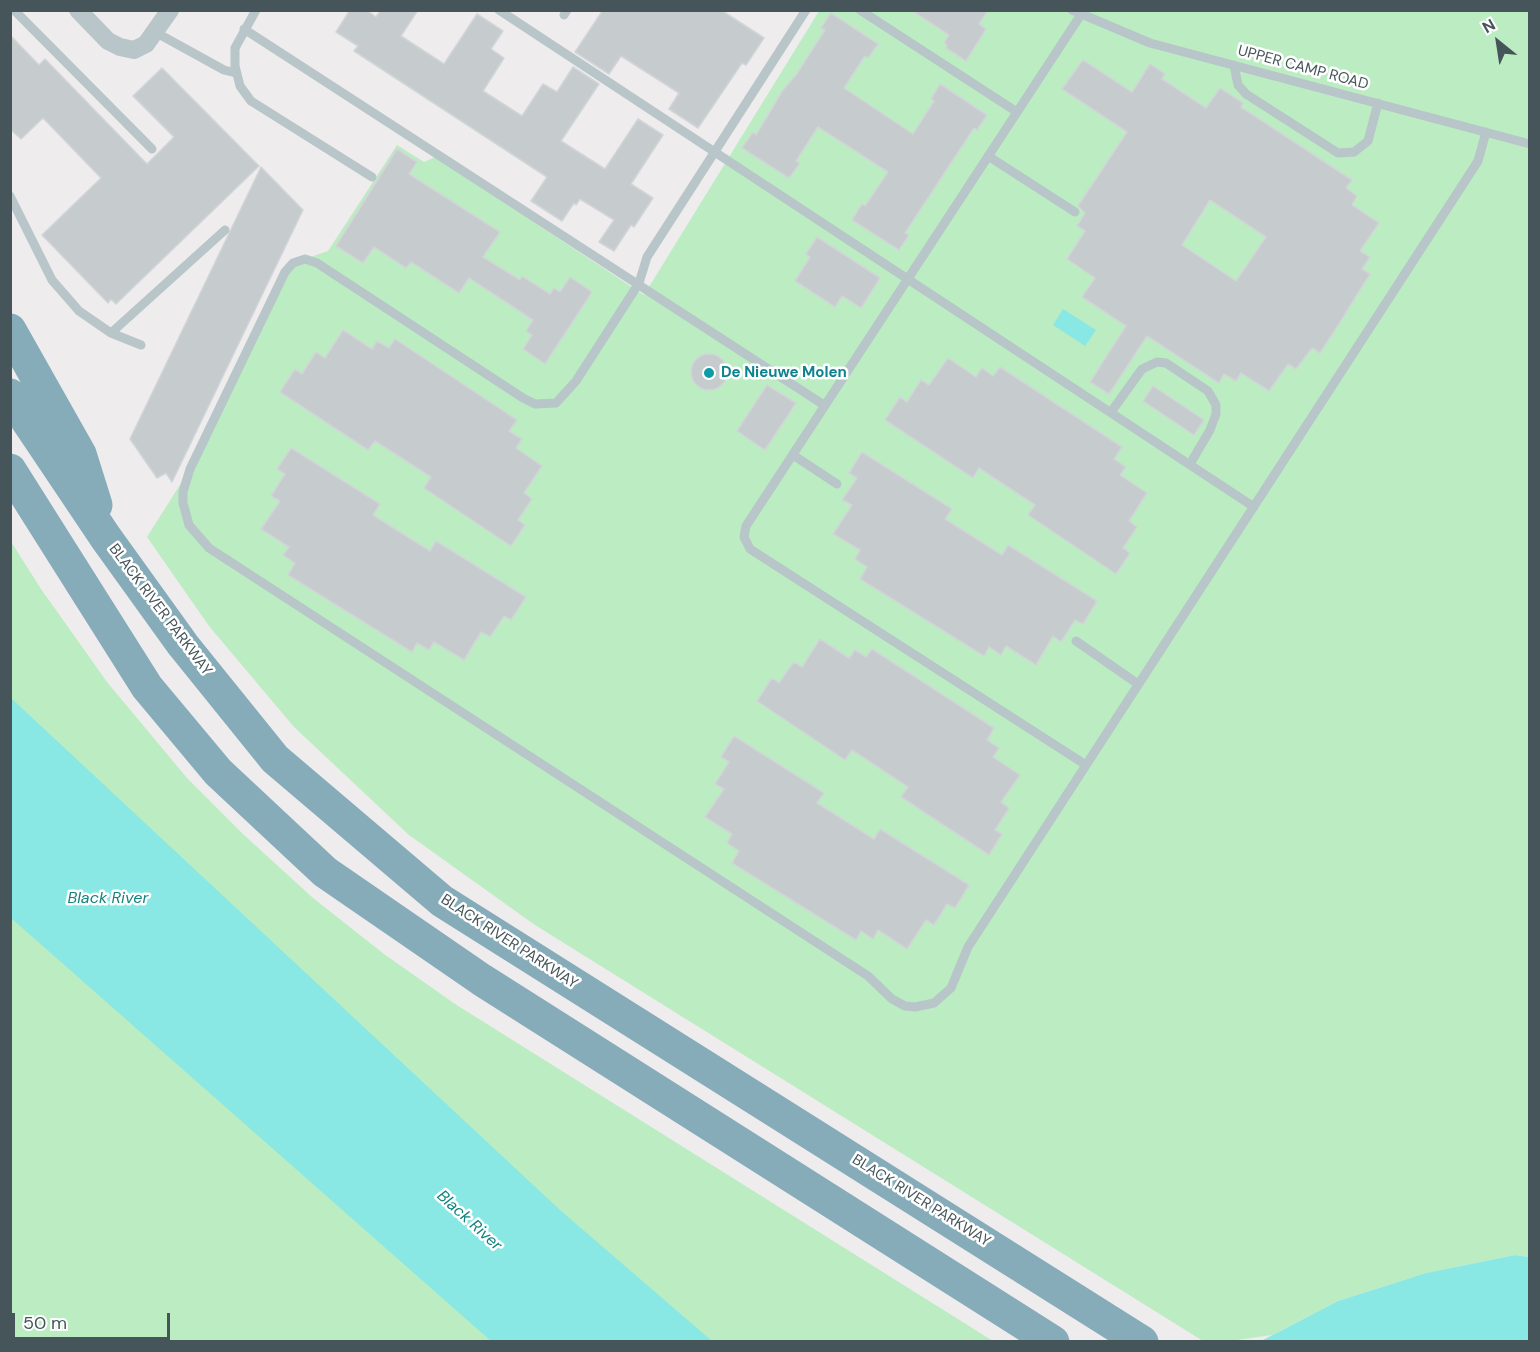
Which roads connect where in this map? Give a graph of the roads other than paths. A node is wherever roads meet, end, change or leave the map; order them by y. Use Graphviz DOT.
graph roads {
  1 [pos="14,10"];
  2 [pos="78,10"];
  3 [pos="170,10"];
  4 [pos="256,10"];
  5 [pos="499,10"];
  6 [pos="806,10"];
  7 [pos="860,10"];
  8 [pos="1076,13"];
  9 [pos="244,29"];
  10 [pos="150,38"];
  11 [pos="1234,65"];
  12 [pos="237,73"];
  13 [pos="1378,103"];
  14 [pos="1017,112"];
  15 [pos="1486,132"];
  16 [pos="1530,144"];
  17 [pos="152,148"];
  18 [pos="714,153"];
  19 [pos="988,156"];
  20 [pos="372,177"];
  21 [pos="10,196"];
  22 [pos="1075,212"];
  23 [pos="225,230"];
  24 [pos="907,280"];
  25 [pos="639,283"];
  26 [pos="10,330"];
  27 [pos="111,333"];
  28 [pos="141,345"];
  29 [pos="10,395"];
  30 [pos="824,405"];
  31 [pos="1111,412"];
  32 [pos="793,454"];
  33 [pos="1190,464"];
  34 [pos="10,470"];
  35 [pos="837,484"];
  36 [pos="1254,507"];
  37 [pos="10,511"];
  38 [pos="106,538"];
  39 [pos="1076,641"];
  40 [pos="1138,684"];
  41 [pos="147,687"];
  42 [pos="1086,765"];
  43 [pos="1053,1341"];
  44 [pos="1142,1341"];
  1 -- 17 [label="lane"];
  2 -- 10 [label="street"];
  3 -- 10 [label="street"];
  4 -- 9 [label="lane"];
  5 -- 18 [label="lane"];
  6 -- 18 [label="lane"];
  7 -- 14 [label="lane"];
  8 -- 11 [label="lane, UPPER CAMP ROAD"];
  8 -- 14 [label="lane"];
  9 -- 12 [label="lane"];
  9 -- 25 [label="lane"];
  10 -- 12 [label="lane"];
  11 -- 13 [label="lane, UPPER CAMP ROAD"];
  11 -- 13 [label="lane"];
  12 -- 20 [label="lane"];
  13 -- 15 [label="lane, UPPER CAMP ROAD"];
  14 -- 19 [label="lane"];
  15 -- 16 [label="lane, UPPER CAMP ROAD"];
  15 -- 36 [label="lane"];
  18 -- 24 [label="lane"];
  18 -- 25 [label="lane"];
  19 -- 22 [label="lane"];
  19 -- 24 [label="lane"];
  21 -- 27 [label="lane"];
  23 -- 27 [label="lane"];
  24 -- 30 [label="lane"];
  24 -- 31 [label="lane"];
  25 -- 30 [label="lane"];
  25 -- 42 [label="lane"];
  26 -- 38 [label="highway"];
  27 -- 28 [label="lane"];
  29 -- 38 [label="highway, BLACK RIVER PARKWAY"];
  30 -- 32 [label="lane"];
  31 -- 33 [label="lane"];
  31 -- 33 [label="lane"];
  32 -- 35 [label="lane"];
  32 -- 42 [label="lane"];
  33 -- 36 [label="lane"];
  34 -- 41 [label="highway"];
  36 -- 40 [label="lane"];
  37 -- 41 [label="highway"];
  38 -- 44 [label="highway, BLACK RIVER PARKWAY"];
  39 -- 40 [label="lane"];
  40 -- 42 [label="lane"];
  41 -- 43 [label="highway"];
}
